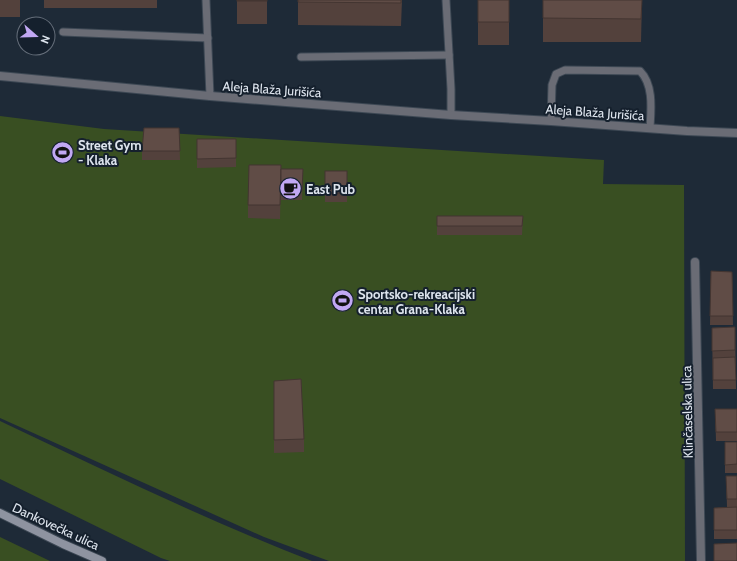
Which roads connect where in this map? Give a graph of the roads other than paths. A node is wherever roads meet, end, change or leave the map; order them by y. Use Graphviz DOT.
graph roads {
  1 [pos="206,0"];
  2 [pos="446,0"];
  3 [pos="63,32"];
  4 [pos="208,38"];
  5 [pos="449,55"];
  6 [pos="301,57"];
  7 [pos="0,76"];
  8 [pos="210,96"];
  9 [pos="451,115"];
  10 [pos="551,121"];
  11 [pos="650,128"];
  12 [pos="737,133"];
  13 [pos="695,262"];
  14 [pos="0,513"];
  15 [pos="102,561"];
  16 [pos="701,561"];
  1 -- 4 [label="lane, Aleja Blaža Jurišića"];
  2 -- 5 [label="lane"];
  3 -- 4 [label="lane"];
  4 -- 8 [label="lane, Aleja Blaža Jurišića"];
  5 -- 6 [label="lane"];
  5 -- 9 [label="lane"];
  7 -- 8 [label="street, Aleja Blaža Jurišića"];
  8 -- 9 [label="street, Aleja Blaža Jurišića"];
  9 -- 10 [label="street, Aleja Blaža Jurišića"];
  10 -- 11 [label="street, Aleja Blaža Jurišića"];
  10 -- 11 [label="lane"];
  11 -- 12 [label="street, Aleja Blaža Jurišića"];
  13 -- 16 [label="street, Klinčaselska ulica"];
  14 -- 15 [label="main road, Dankovečka ulica"];
}
